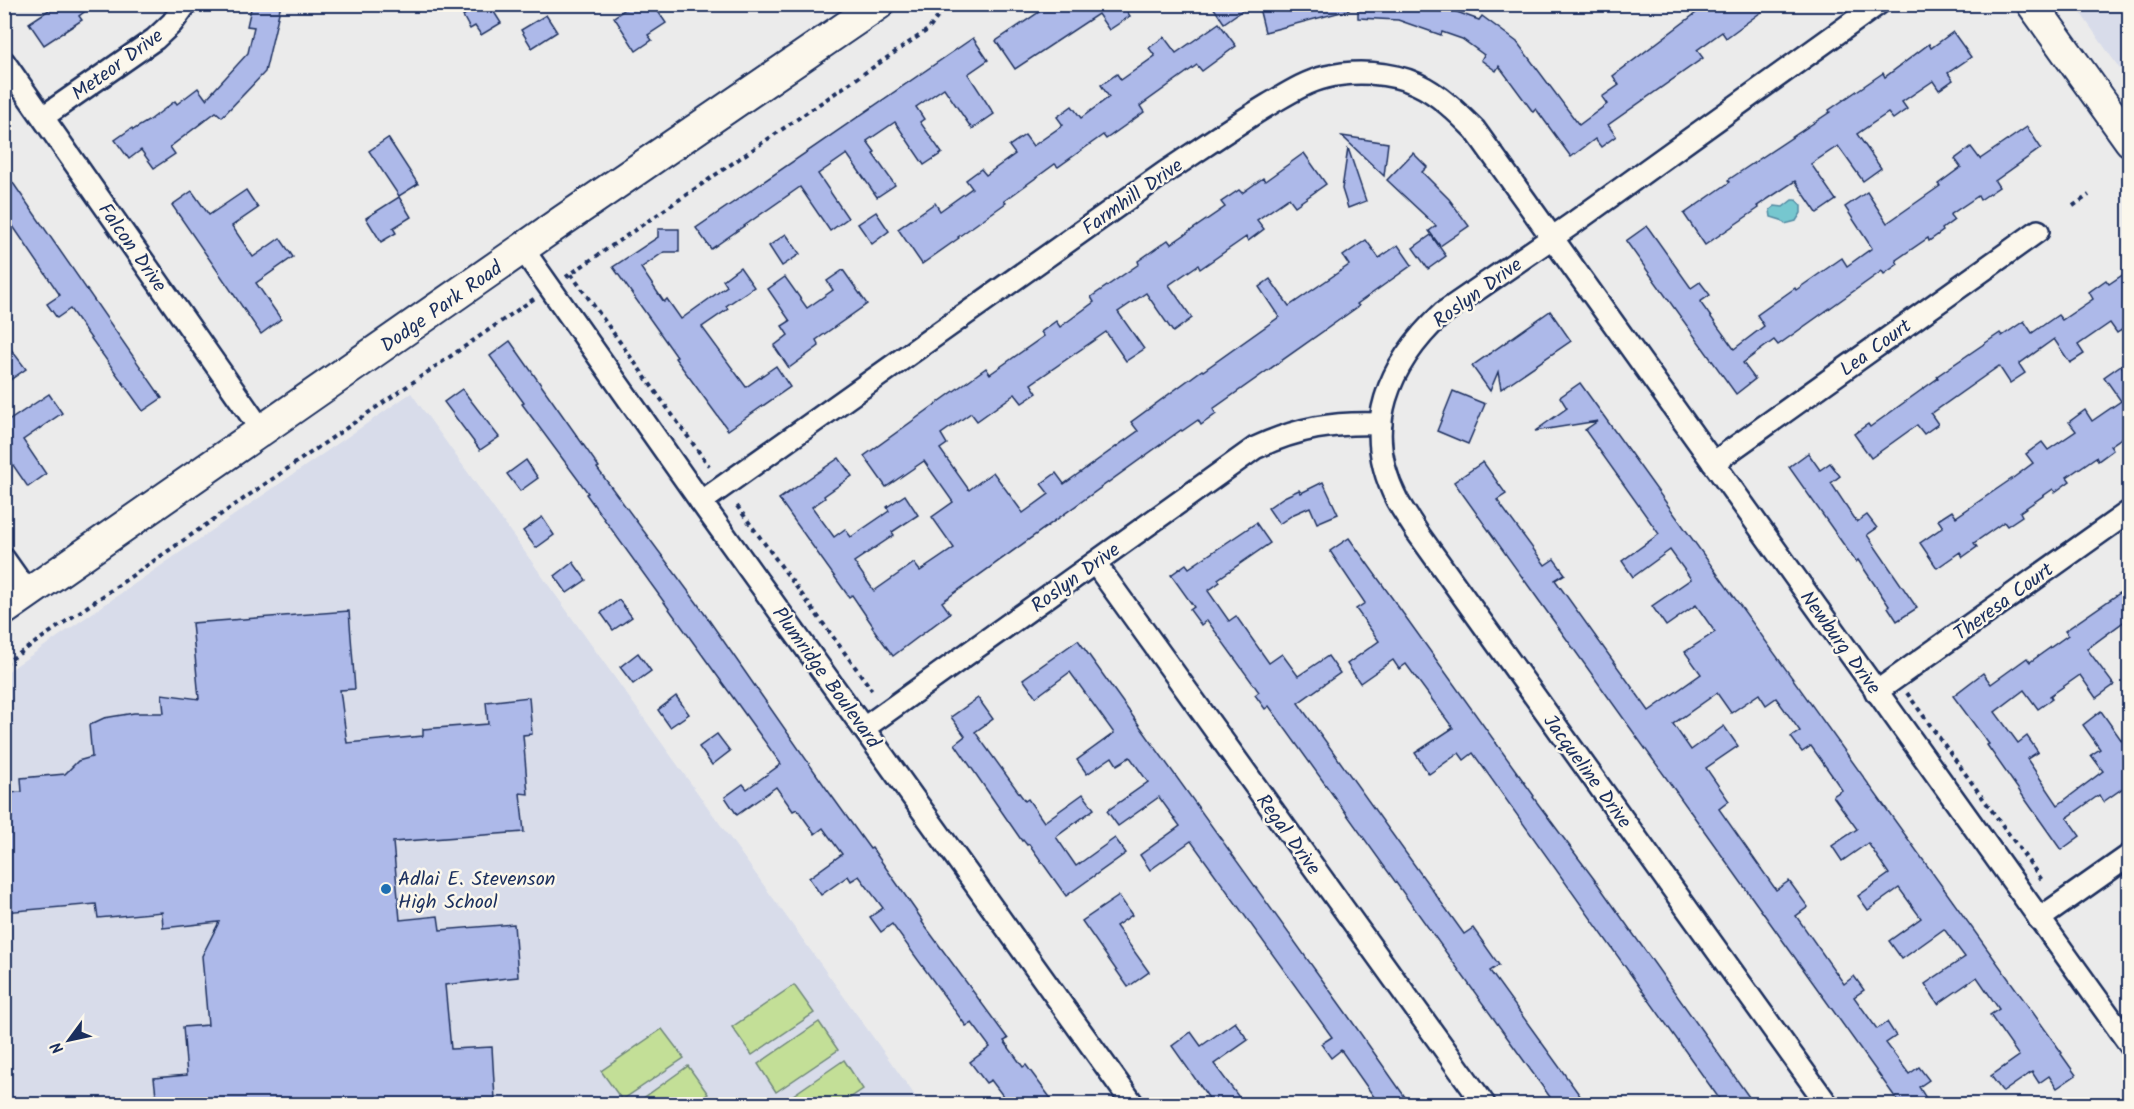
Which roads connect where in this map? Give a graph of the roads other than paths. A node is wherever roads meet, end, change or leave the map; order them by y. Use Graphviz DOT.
graph roads {
  1 [pos="186,4"];
  2 [pos="879,4"];
  3 [pos="1878,4"];
  4 [pos="2032,4"];
  5 [pos="4,62"];
  6 [pos="43,117"];
  7 [pos="2130,141"];
  8 [pos="2038,231"];
  9 [pos="1552,239"];
  10 [pos="522,248"];
  11 [pos="1381,424"];
  12 [pos="262,431"];
  13 [pos="1713,464"];
  14 [pos="701,502"];
  15 [pos="2130,511"];
  16 [pos="4,559"];
  17 [pos="1095,563"];
  18 [pos="16,601"];
  19 [pos="1876,692"];
  20 [pos="864,728"];
  21 [pos="2130,855"];
  22 [pos="2039,919"];
  23 [pos="2130,1046"];
  24 [pos="1133,1104"];
  25 [pos="1484,1104"];
  26 [pos="1827,1104"];
  1 -- 6 [label="street, Meteor Drive"];
  2 -- 10 [label="street, Dodge Park Road"];
  3 -- 9 [label="street, Roslyn Drive"];
  4 -- 7 [label="street"];
  5 -- 6 [label="street, Falcon Drive"];
  6 -- 12 [label="street, Falcon Drive"];
  8 -- 13 [label="street, Lea Court"];
  9 -- 11 [label="street, Roslyn Drive"];
  9 -- 13 [label="street, Newburg Drive"];
  9 -- 14 [label="street, Farmhill Drive"];
  10 -- 12 [label="street, Dodge Park Road"];
  10 -- 14 [label="street, Plumridge Boulevard"];
  11 -- 17 [label="street, Roslyn Drive"];
  11 -- 26 [label="street, Jacqueline Drive"];
  12 -- 18 [label="street, Dodge Park Road"];
  13 -- 19 [label="street, Newburg Drive"];
  14 -- 20 [label="street, Plumridge Boulevard"];
  15 -- 19 [label="street, Theresa Court"];
  16 -- 18 [label="street"];
  17 -- 20 [label="street, Roslyn Drive"];
  17 -- 25 [label="street, Regal Drive"];
  19 -- 22 [label="street, Newburg Drive"];
  20 -- 24 [label="street, Plumridge Boulevard"];
  21 -- 22 [label="street"];
  22 -- 23 [label="street, Newburg Drive"];
}
